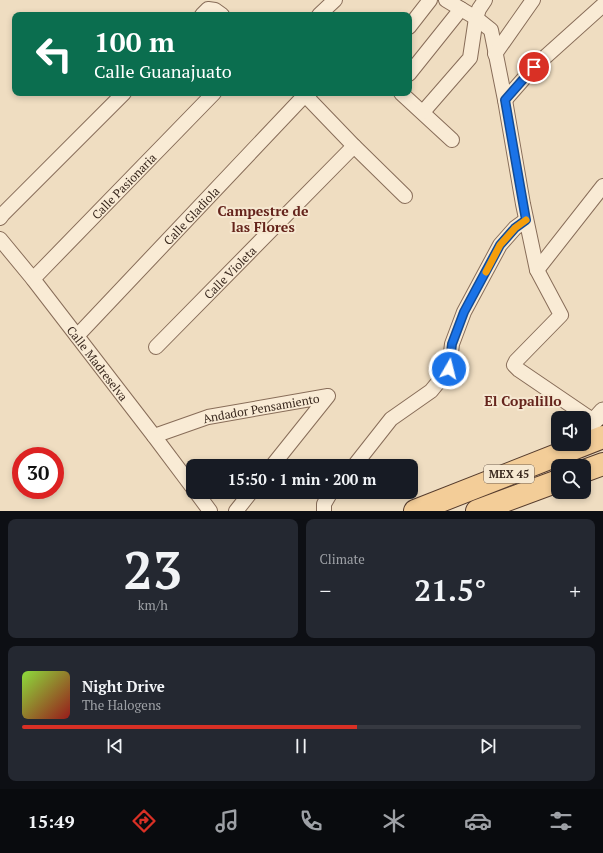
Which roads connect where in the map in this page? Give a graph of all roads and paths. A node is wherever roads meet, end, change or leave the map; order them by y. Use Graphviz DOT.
graph roads {
  1 [pos="335,0"];
  2 [pos="430,0"];
  3 [pos="446,0"];
  4 [pos="485,0"];
  5 [pos="534,0"];
  6 [pos="603,5"];
  7 [pos="205,12"];
  8 [pos="218,12"];
  9 [pos="322,12"];
  10 [pos="457,14"];
  11 [pos="476,18"];
  12 [pos="412,23"];
  13 [pos="495,54"];
  14 [pos="412,70"];
  15 [pos="121,96"];
  16 [pos="211,96"];
  17 [pos="304,96"];
  18 [pos="308,96"];
  19 [pos="404,96"];
  20 [pos="505,100"];
  21 [pos="423,112"];
  22 [pos="452,140"];
  23 [pos="354,146"];
  24 [pos="603,186"];
  25 [pos="405,196"];
  26 [pos="0,218"];
  27 [pos="526,220"];
  28 [pos="0,239"];
  29 [pos="537,270"];
  30 [pos="33,279"];
  31 [pos="77,336"];
  32 [pos="156,347"];
  33 [pos="596,425"];
  34 [pos="154,436"];
  35 [pos="563,451"];
  36 [pos="566,451"];
  37 [pos="278,459"];
  38 [pos="360,459"];
  39 [pos="603,464"];
  40 [pos="591,468"];
  41 [pos="186,479"];
  42 [pos="551,483"];
  43 [pos="538,488"];
  44 [pos="201,499"];
  45 [pos="245,499"];
  46 [pos="327,499"];
  47 [pos="210,511"];
  48 [pos="236,511"];
  49 [pos="324,511"];
  50 [pos="415,511"];
  51 [pos="477,511"];
  1 -- 9 [label="street"];
  2 -- 12 [label="street"];
  3 -- 10 [label="street"];
  4 -- 11 [label="street"];
  5 -- 13 [label="street"];
  6 -- 20 [label="street"];
  7 -- 8 [label="street"];
  10 -- 11 [label="street"];
  10 -- 14 [label="street"];
  11 -- 13 [label="street"];
  11 -- 21 [label="street"];
  13 -- 20 [label="street"];
  15 -- 26 [label="street"];
  16 -- 30 [label="street, Calle Pasionaria"];
  17 -- 31 [label="street, Calle Gladiola"];
  18 -- 23 [label="street"];
  19 -- 21 [label="street"];
  20 -- 27 [label="street"];
  21 -- 22 [label="street"];
  23 -- 25 [label="street"];
  23 -- 32 [label="street, Calle Violeta"];
  24 -- 29 [label="street"];
  27 -- 29 [label="street"];
  27 -- 38 [label="street"];
  28 -- 30 [label="street, Calle Madreselva"];
  29 -- 33 [label="street"];
  30 -- 31 [label="street, Calle Madreselva"];
  31 -- 34 [label="street, Calle Madreselva"];
  34 -- 37 [label="street, Andador Pensamiento"];
  34 -- 41 [label="street, Calle Madreselva"];
  35 -- 50 [label="main road, MEX 45"];
  36 -- 43 [label="street"];
  39 -- 40 [label="main road"];
  42 -- 43 [label="main road, MEX 45"];
  43 -- 51 [label="main road, MEX 45"];
  44 -- 47 [label="street"];
  45 -- 48 [label="street"];
  46 -- 49 [label="street"];
}
